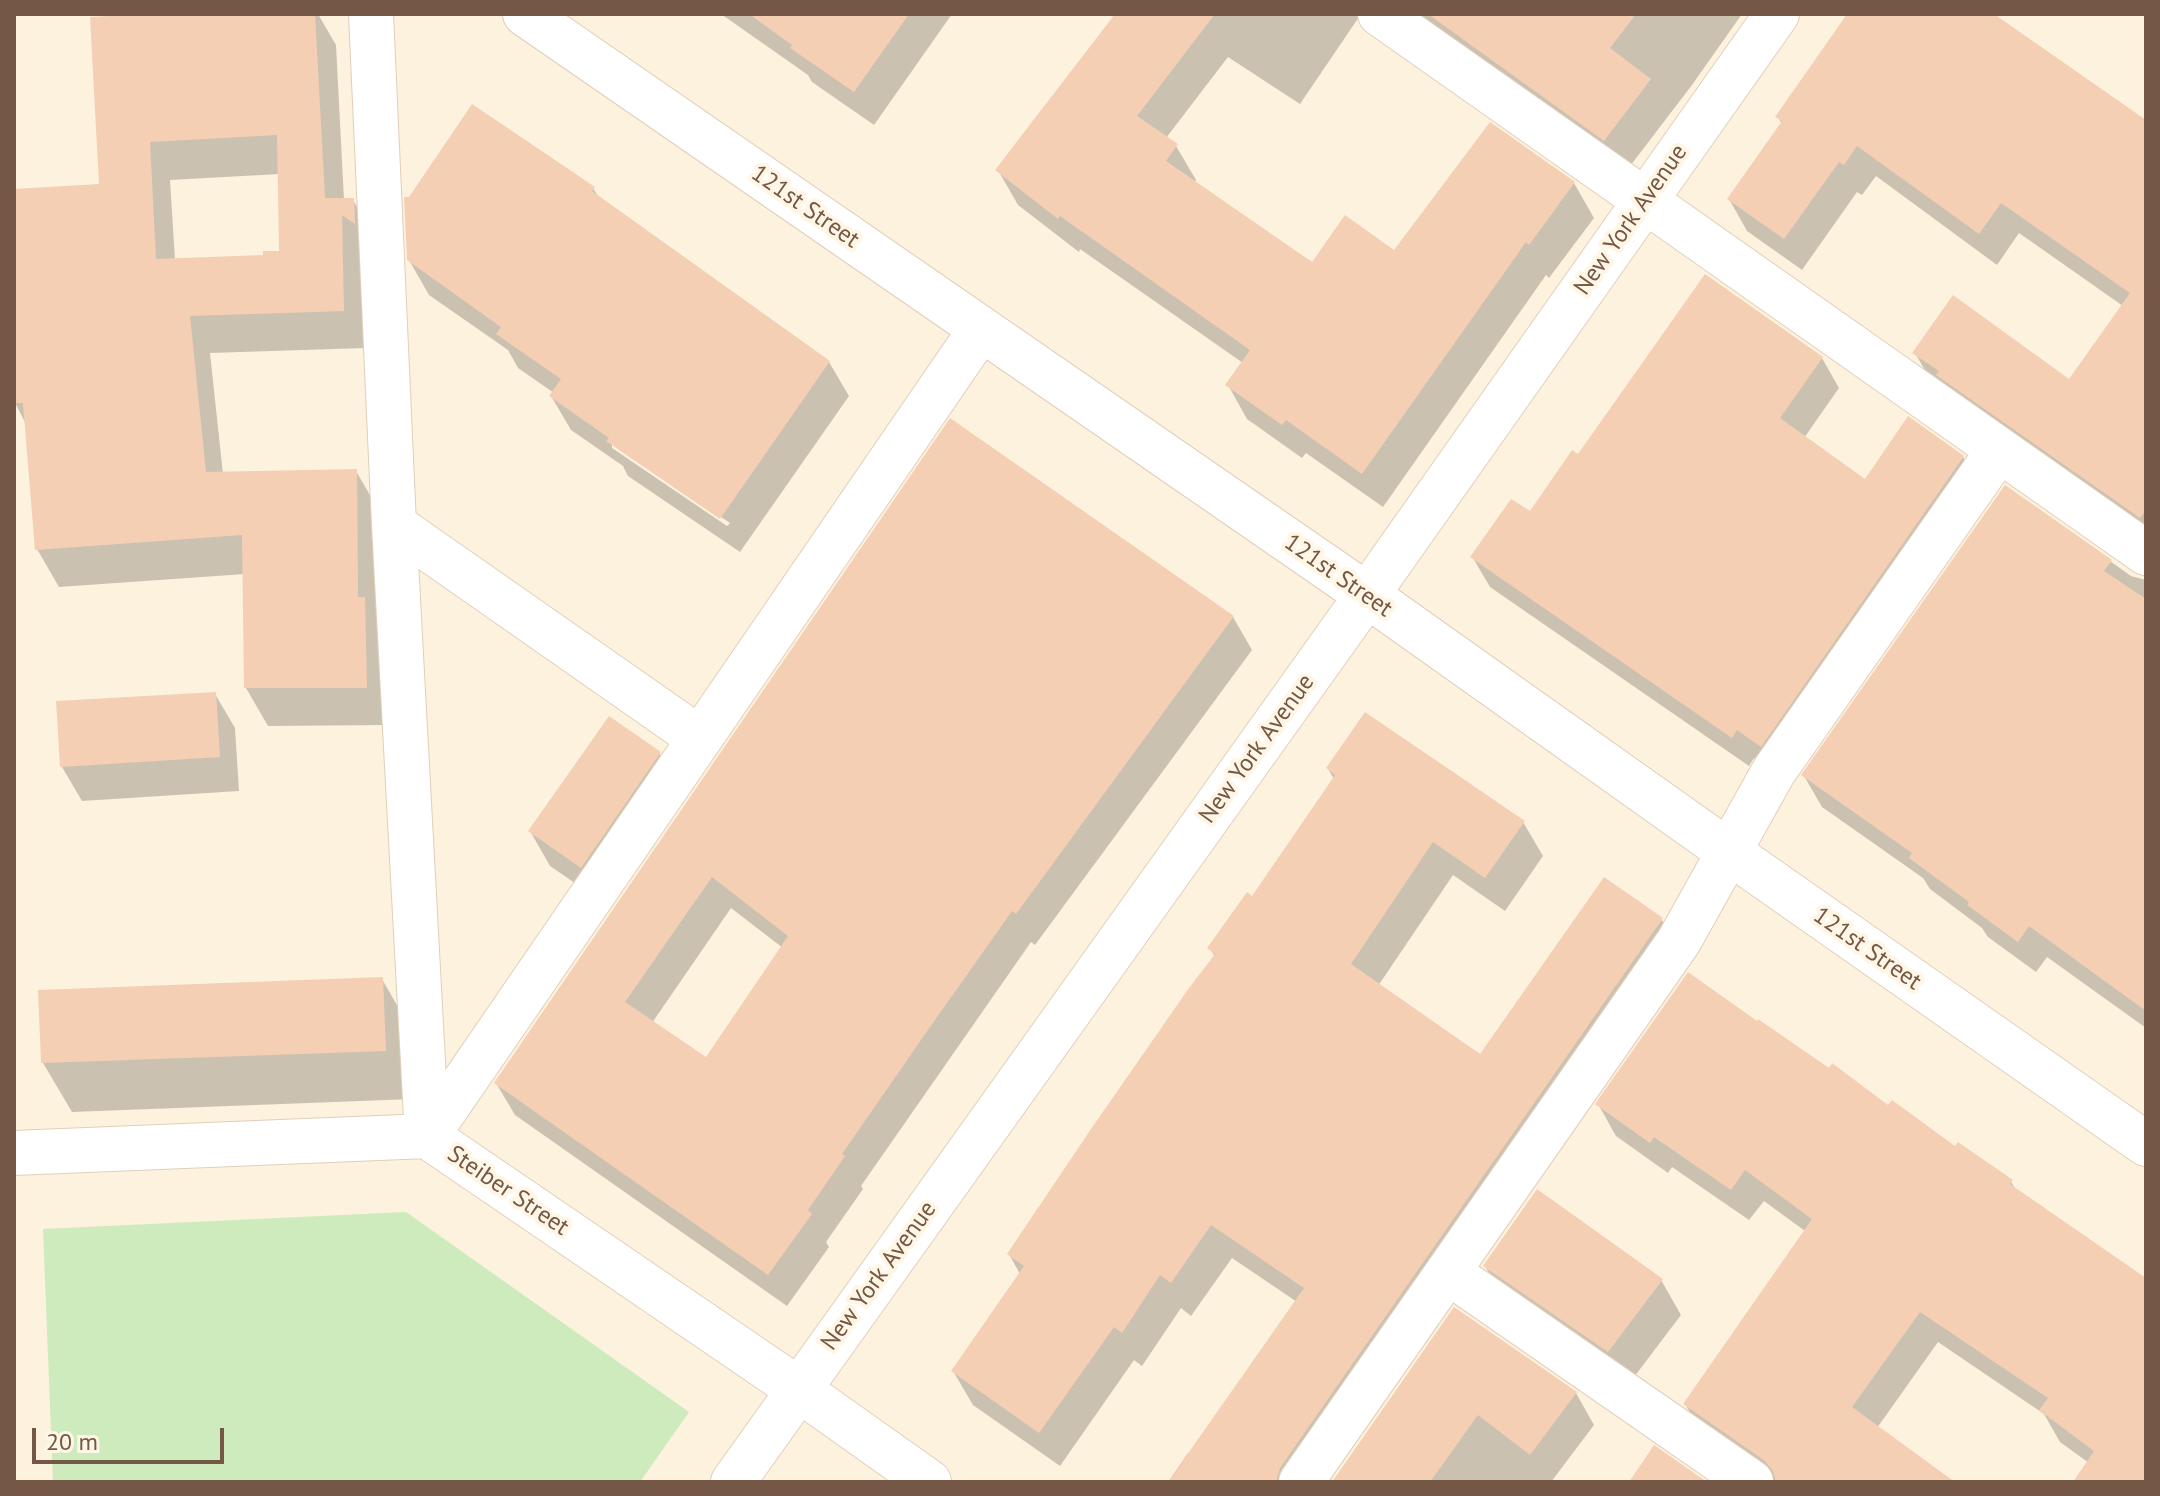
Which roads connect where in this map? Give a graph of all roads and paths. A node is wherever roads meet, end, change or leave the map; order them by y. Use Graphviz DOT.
graph roads {
  1 [pos="371,14"];
  2 [pos="525,14"];
  3 [pos="1380,14"];
  4 [pos="1777,14"];
  5 [pos="1645,201"];
  6 [pos="981,329"];
  7 [pos="1999,450"];
  8 [pos="394,525"];
  9 [pos="2146,553"];
  10 [pos="1367,595"];
  11 [pos="699,738"];
  12 [pos="1729,852"];
  13 [pos="427,1136"];
  14 [pos="2146,1144"];
  15 [pos="14,1153"];
  16 [pos="1448,1272"];
  17 [pos="798,1389"];
  18 [pos="733,1482"];
  19 [pos="929,1482"];
  20 [pos="1301,1482"];
  21 [pos="1751,1482"];
  1 -- 8 [label="street"];
  2 -- 6 [label="street, 121st Street"];
  3 -- 5 [label="street"];
  4 -- 5 [label="street, New York Avenue"];
  5 -- 7 [label="street"];
  5 -- 10 [label="street, New York Avenue"];
  6 -- 10 [label="street, 121st Street"];
  6 -- 11 [label="street"];
  7 -- 9 [label="street"];
  7 -- 12 [label="street"];
  8 -- 11 [label="street"];
  8 -- 13 [label="street"];
  10 -- 12 [label="street, 121st Street"];
  10 -- 17 [label="street, New York Avenue"];
  11 -- 13 [label="street"];
  12 -- 14 [label="street, 121st Street"];
  12 -- 16 [label="street"];
  13 -- 15 [label="street, Steiber Street"];
  13 -- 17 [label="street, Steiber Street"];
  16 -- 20 [label="street"];
  16 -- 21 [label="street"];
  17 -- 18 [label="street, New York Avenue"];
  17 -- 19 [label="street, Steiber Street"];
}
